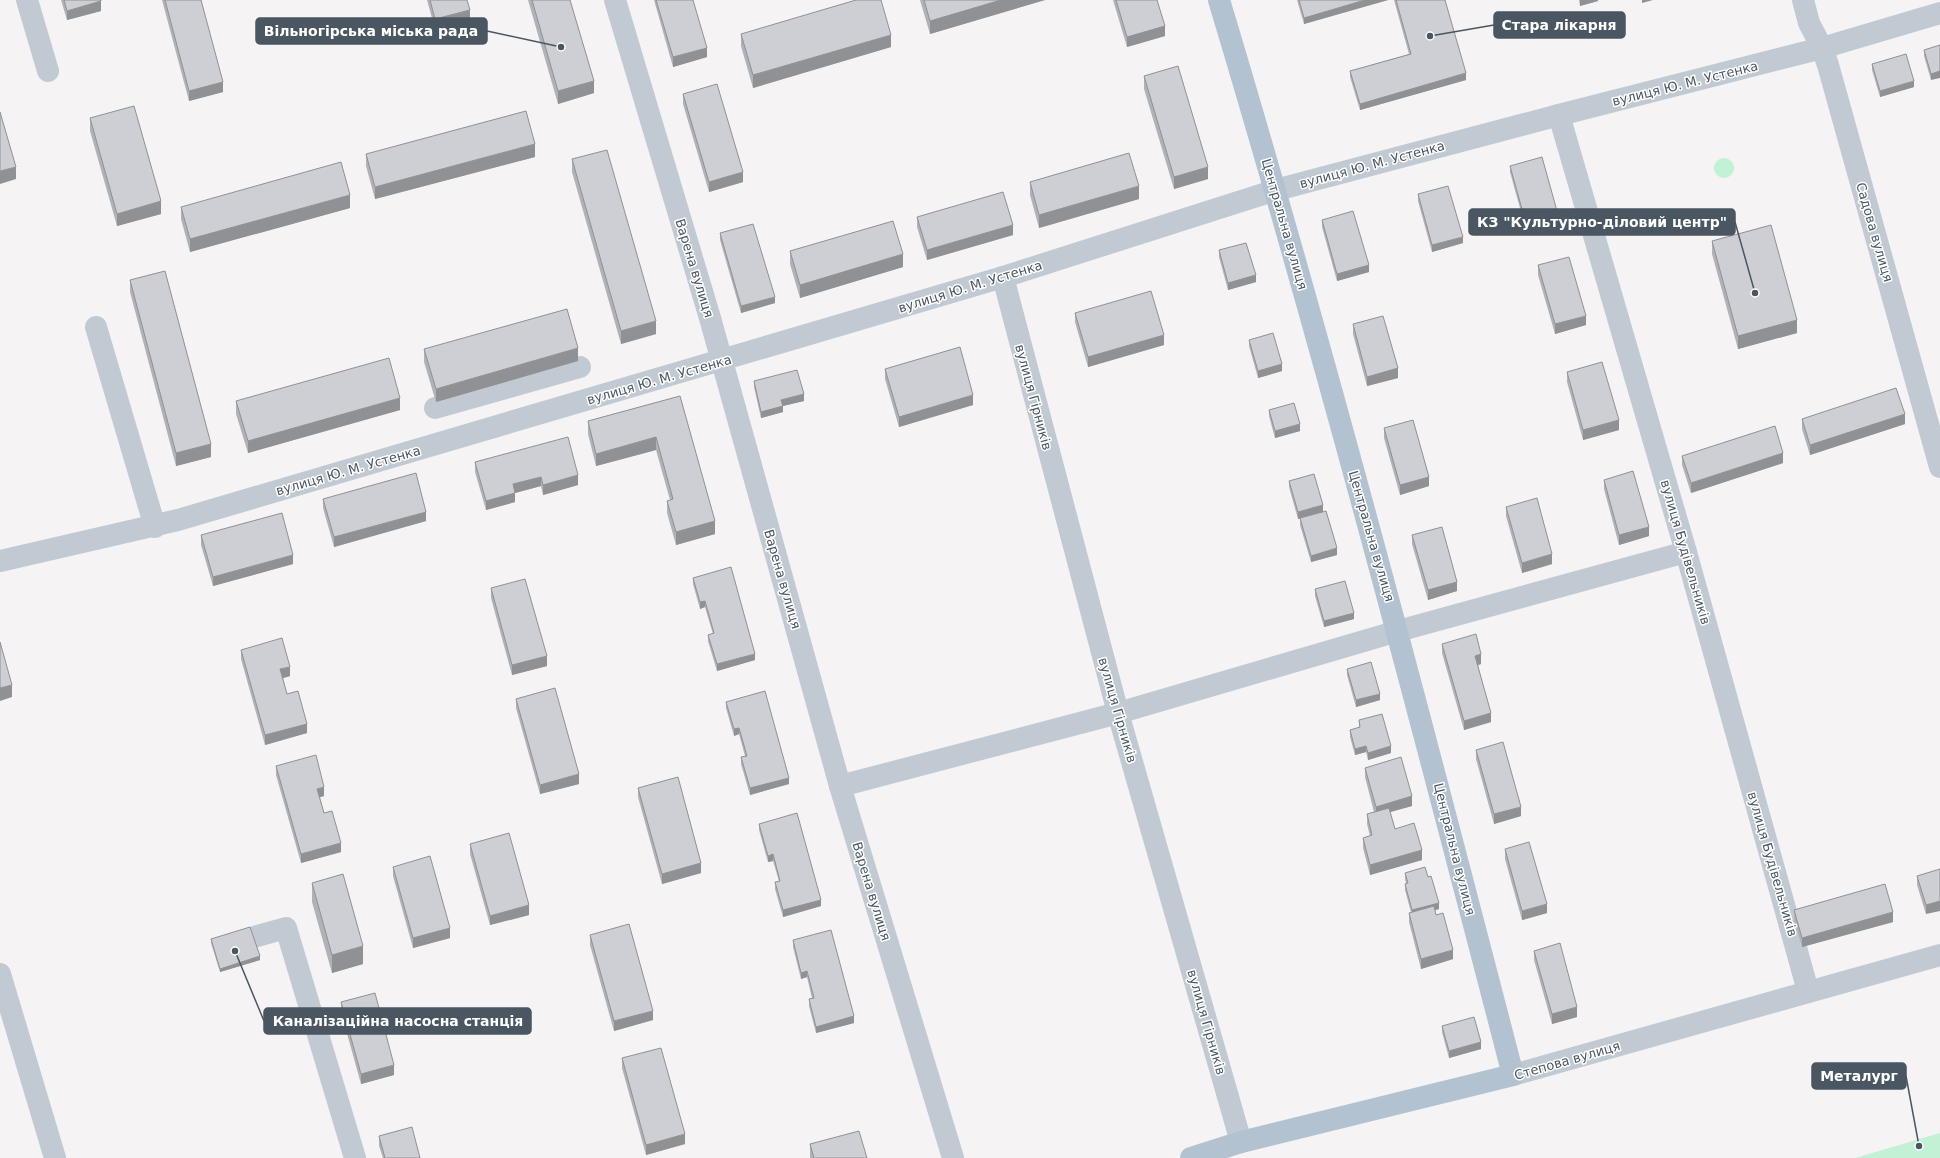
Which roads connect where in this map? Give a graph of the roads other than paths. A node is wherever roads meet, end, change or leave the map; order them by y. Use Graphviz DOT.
graph roads {
  1 [pos="26,0"];
  2 [pos="615,0"];
  3 [pos="1219,0"];
  4 [pos="1803,0"];
  5 [pos="1940,13"];
  6 [pos="1822,48"];
  7 [pos="48,71"];
  8 [pos="1559,115"];
  9 [pos="1276,190"];
  10 [pos="1003,277"];
  11 [pos="96,327"];
  12 [pos="721,360"];
  13 [pos="580,367"];
  14 [pos="435,408"];
  15 [pos="1940,467"];
  16 [pos="155,527"];
  17 [pos="1686,552"];
  18 [pos="0,561"];
  19 [pos="1398,631"];
  20 [pos="1118,713"];
  21 [pos="840,786"];
  22 [pos="254,937"];
  23 [pos="1940,955"];
  24 [pos="0,974"];
  25 [pos="1808,991"];
  26 [pos="1513,1076"];
  27 [pos="1241,1142"];
  28 [pos="55,1158"];
  29 [pos="355,1158"];
  30 [pos="953,1158"];
  31 [pos="1191,1158"];
  1 -- 7 [label="street"];
  2 -- 12 [label="street, Варена вулиця"];
  3 -- 9 [label="main road, Центральна вулиця"];
  4 -- 6 [label="street, Садова вулиця"];
  5 -- 6 [label="street, вулиця Ю. М. Устенка"];
  6 -- 8 [label="street, вулиця Ю. М. Устенка"];
  6 -- 15 [label="street, Садова вулиця"];
  8 -- 9 [label="street, вулиця Ю. М. Устенка"];
  8 -- 17 [label="street, вулиця Будівельників"];
  9 -- 10 [label="street, вулиця Ю. М. Устенка"];
  9 -- 19 [label="main road, Центральна вулиця"];
  10 -- 12 [label="street, вулиця Ю. М. Устенка"];
  10 -- 20 [label="street, вулиця Гірників"];
  11 -- 16 [label="street"];
  12 -- 16 [label="street, вулиця Ю. М. Устенка"];
  12 -- 21 [label="street, Варена вулиця"];
  13 -- 14 [label="street"];
  16 -- 18 [label="street, вулиця Ю. М. Устенка"];
  17 -- 19 [label="street"];
  17 -- 25 [label="street, вулиця Будівельників"];
  19 -- 20 [label="street"];
  19 -- 26 [label="main road, Центральна вулиця"];
  20 -- 21 [label="street"];
  20 -- 27 [label="street, вулиця Гірників"];
  21 -- 30 [label="street, Варена вулиця"];
  22 -- 29 [label="street"];
  23 -- 25 [label="street, Степова вулиця"];
  24 -- 28 [label="street"];
  25 -- 26 [label="street, Степова вулиця"];
  26 -- 27 [label="main road, Степова вулиця"];
  27 -- 31 [label="main road, Степова вулиця"];
}
